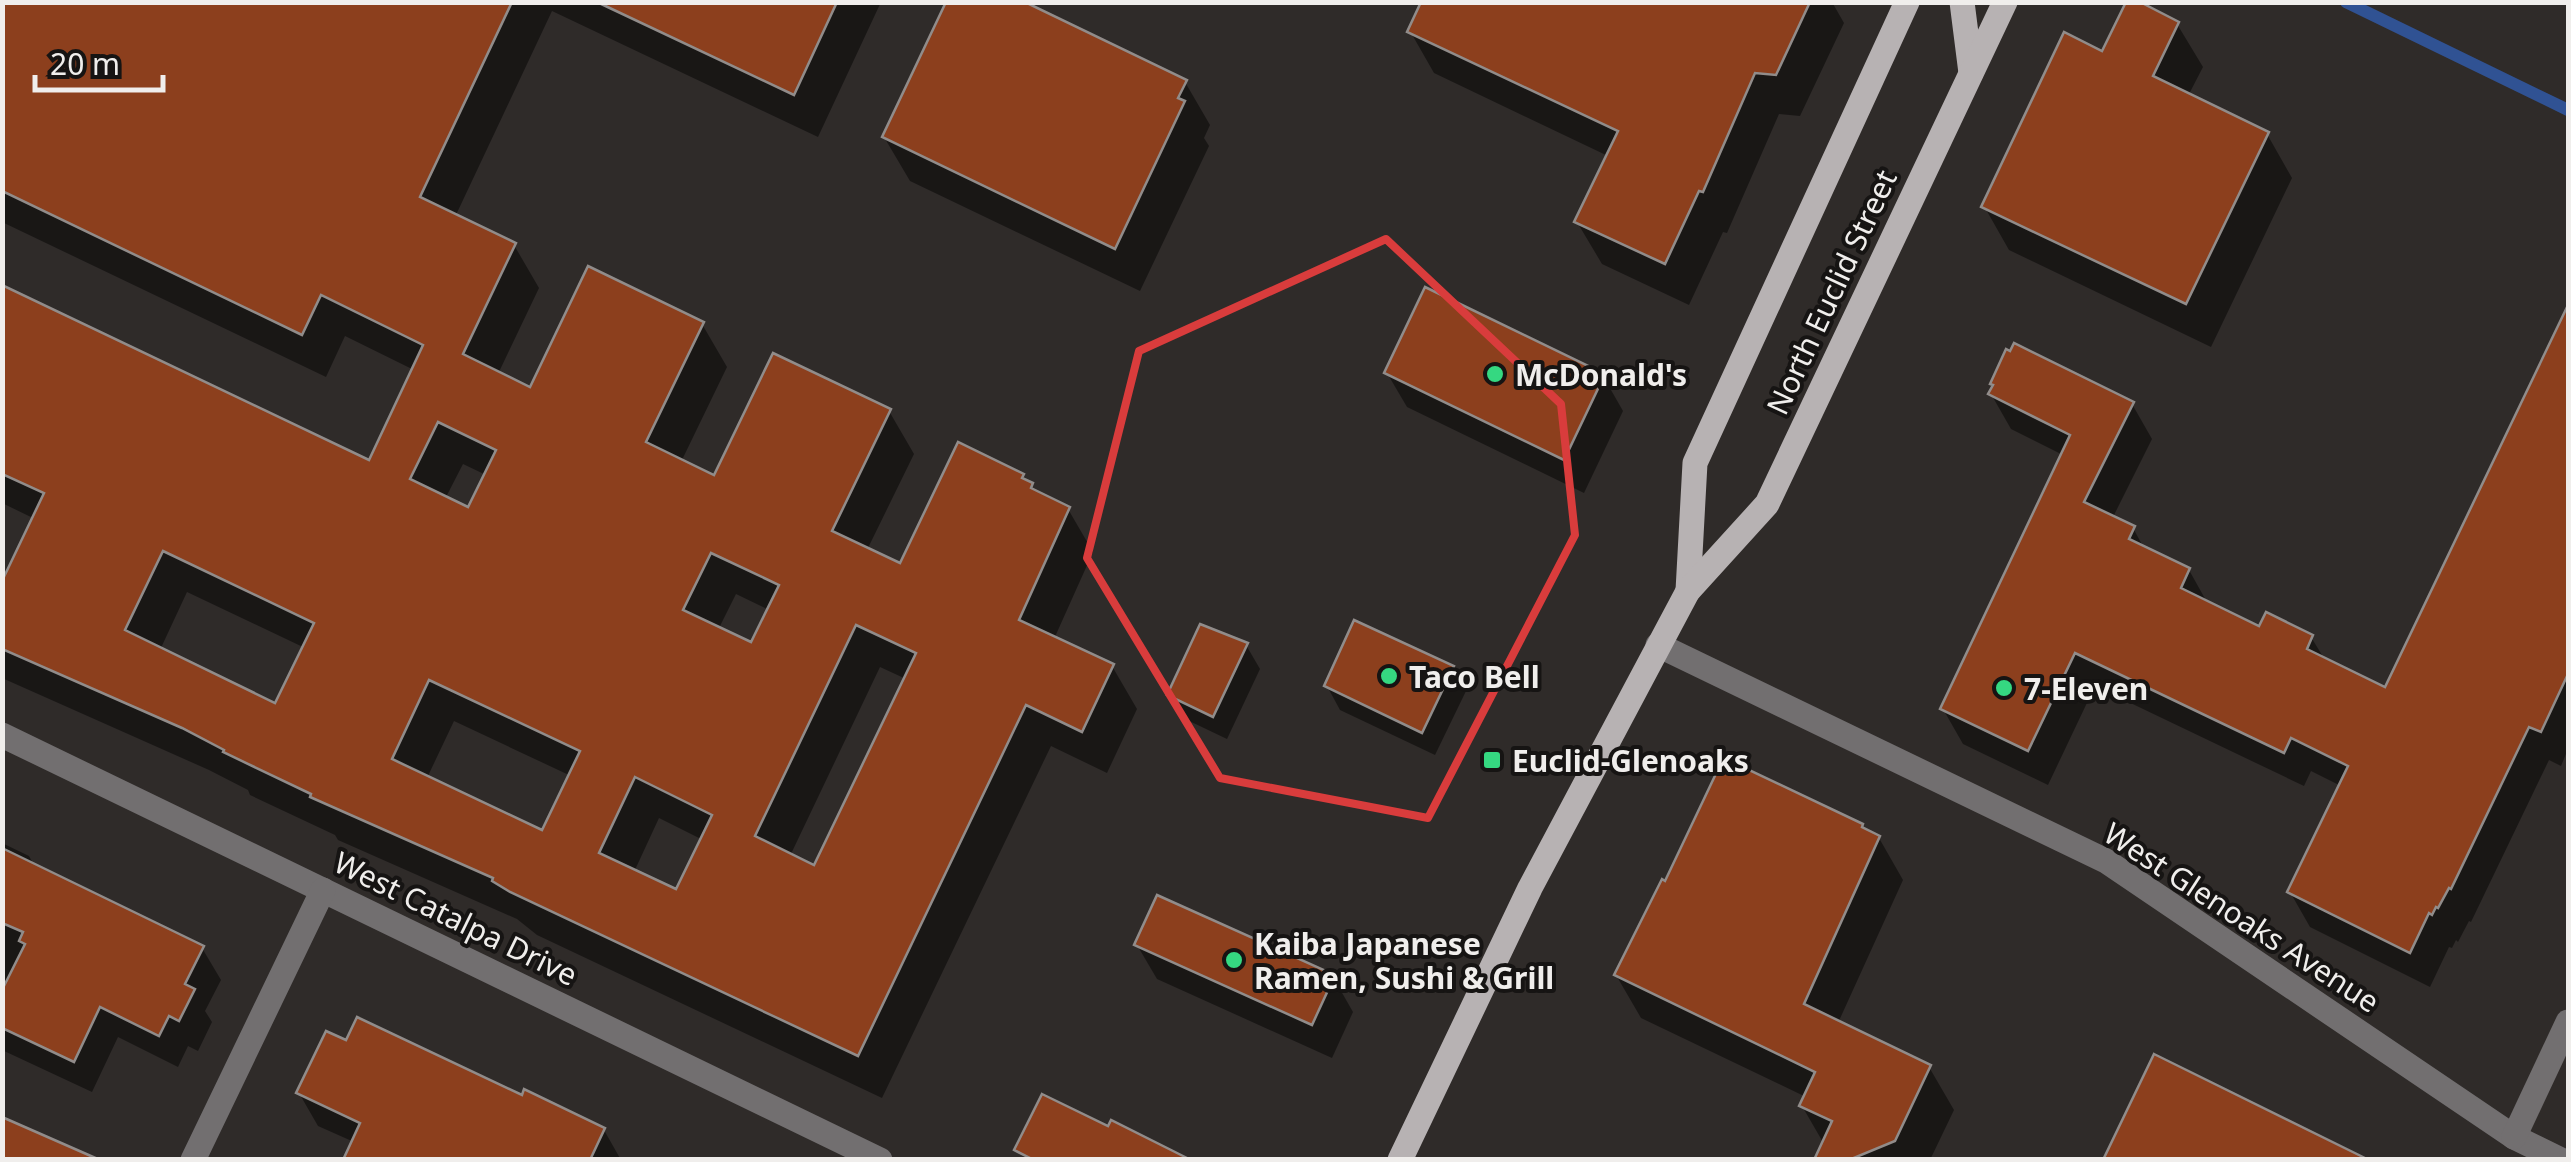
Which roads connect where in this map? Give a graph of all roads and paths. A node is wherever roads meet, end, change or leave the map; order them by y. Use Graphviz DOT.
graph roads {
  1 [pos="1907,2"];
  2 [pos="1962,2"];
  3 [pos="2005,2"];
  4 [pos="1972,73"];
  5 [pos="1688,591"];
  6 [pos="1658,645"];
  7 [pos="2,736"];
  8 [pos="323,890"];
  9 [pos="2568,1022"];
  10 [pos="2514,1137"];
  11 [pos="194,1160"];
  12 [pos="880,1160"];
  13 [pos="1400,1160"];
  14 [pos="2562,1160"];
  1 -- 5 [label="main road, North Euclid Street"];
  2 -- 4 [label="main road"];
  3 -- 4 [label="main road, North Euclid Street"];
  4 -- 5 [label="main road, North Euclid Street"];
  5 -- 6 [label="main road, North Euclid Street"];
  6 -- 10 [label="street, West Glenoaks Avenue"];
  6 -- 13 [label="main road, North Euclid Street"];
  7 -- 8 [label="street, West Catalpa Drive"];
  8 -- 11 [label="street"];
  8 -- 12 [label="street, West Catalpa Drive"];
  9 -- 10 [label="street"];
  10 -- 14 [label="street, West Glenoaks Avenue"];
}
